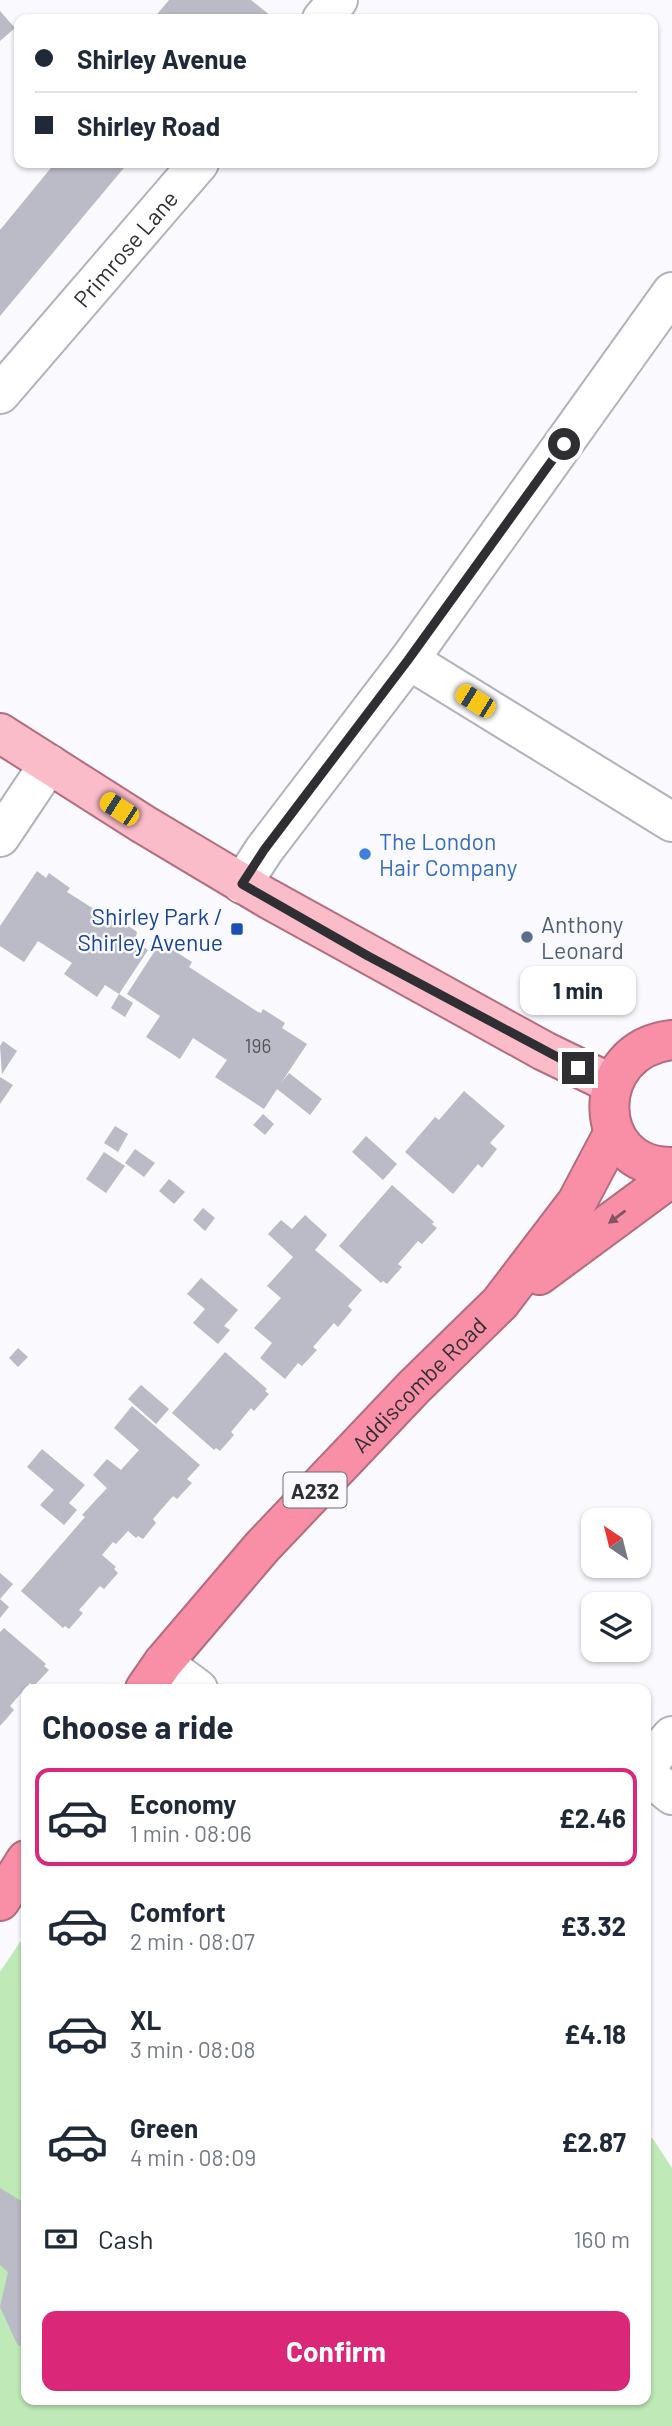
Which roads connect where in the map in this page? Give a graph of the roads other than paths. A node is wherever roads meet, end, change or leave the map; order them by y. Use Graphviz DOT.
graph roads {
  1 [pos="338,0"];
  2 [pos="326,14"];
  3 [pos="195,168"];
  4 [pos="672,292"];
  5 [pos="51,334"];
  6 [pos="0,350"];
  7 [pos="0,394"];
  8 [pos="408,660"];
  9 [pos="0,733"];
  10 [pos="49,764"];
  11 [pos="672,822"];
  12 [pos="0,837"];
  13 [pos="242,884"];
  14 [pos="672,1040"];
  15 [pos="612,1084"];
  16 [pos="614,1132"];
  17 [pos="672,1167"];
  18 [pos="672,1177"];
  19 [pos="500,1303"];
  20 [pos="154,1676"];
  21 [pos="181,1684"];
  22 [pos="672,1736"];
  23 [pos="651,1760"];
  24 [pos="651,1778"];
  25 [pos="672,1795"];
  26 [pos="21,1868"];
  27 [pos="0,1901"];
  1 -- 2 [label="street"];
  3 -- 5 [label="street, Primrose Lane"];
  4 -- 8 [label="street"];
  5 -- 6 [label="street, Primrose Lane"];
  5 -- 7 [label="street, Primrose Lane"];
  8 -- 11 [label="street"];
  8 -- 13 [label="street"];
  9 -- 10 [label="main road"];
  10 -- 12 [label="street"];
  10 -- 13 [label="main road"];
  13 -- 15 [label="main road"];
  14 -- 15 [label="highway"];
  15 -- 16 [label="highway"];
  16 -- 17 [label="highway"];
  16 -- 19 [label="highway, Addiscombe Road / A232"];
  18 -- 19 [label="highway, Addiscombe Road / A232, one-way"];
  19 -- 20 [label="highway, Addiscombe Road / A232"];
  20 -- 21 [label="street"];
  22 -- 23 [label="street"];
  24 -- 25 [label="street"];
  26 -- 27 [label="highway"];
}
